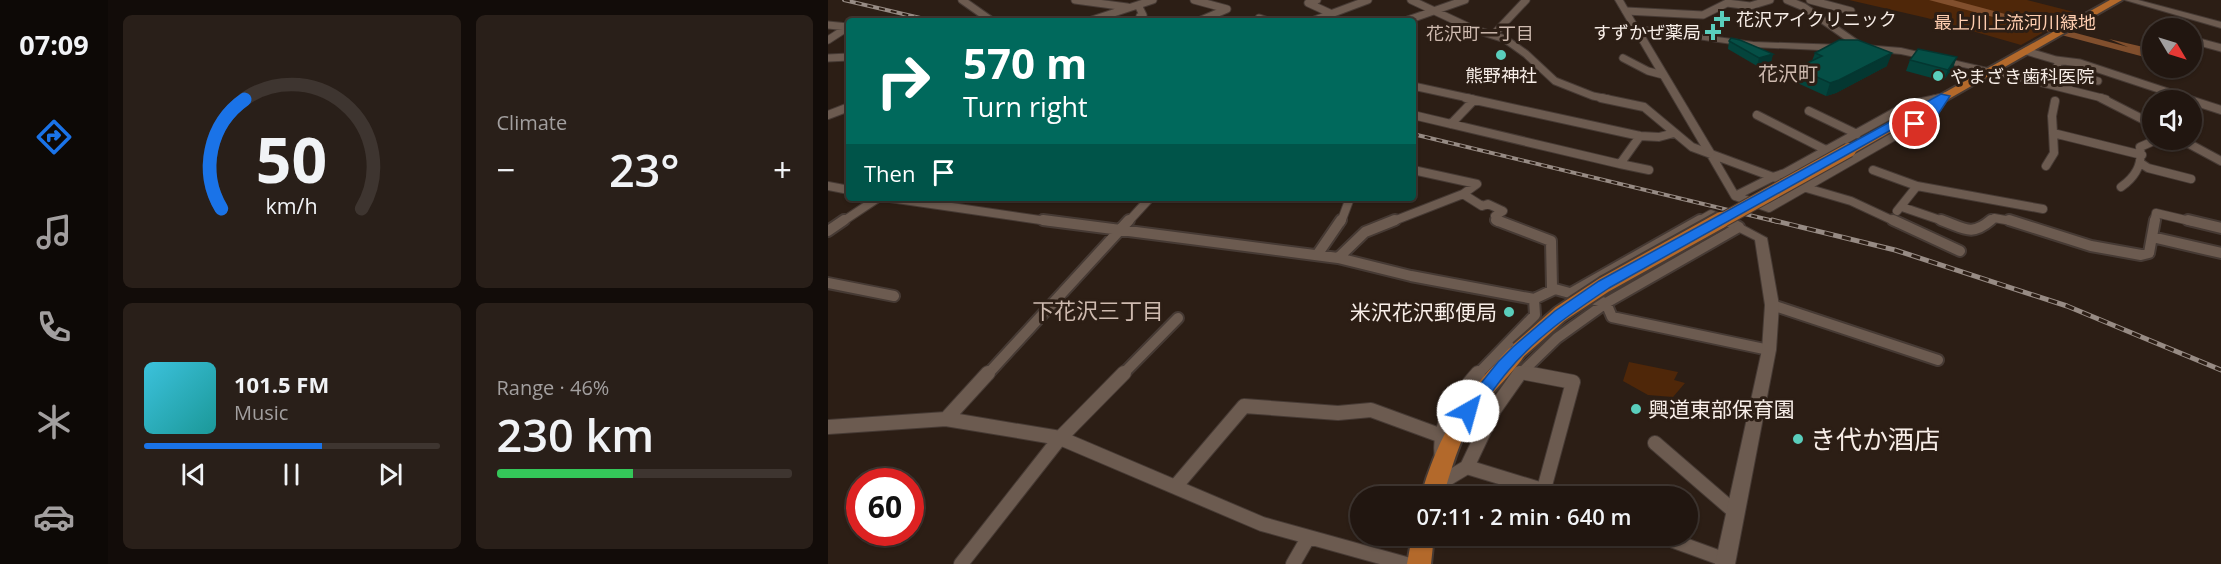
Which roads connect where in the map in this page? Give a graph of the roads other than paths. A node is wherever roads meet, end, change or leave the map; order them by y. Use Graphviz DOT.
graph roads {
  1 [pos="962,0"];
  2 [pos="1075,0"];
  3 [pos="1153,0"];
  4 [pos="1195,0"];
  5 [pos="1317,0"];
  6 [pos="1368,0"];
  7 [pos="1411,0"];
  8 [pos="1465,0"];
  9 [pos="1526,0"];
  10 [pos="1619,0"];
  11 [pos="1770,0"];
  12 [pos="1787,0"];
  13 [pos="1810,0"];
  14 [pos="2117,0"];
  15 [pos="2129,0"];
  16 [pos="1134,6"];
  17 [pos="1626,10"];
  18 [pos="1851,10"];
  19 [pos="1434,11"];
  20 [pos="1332,14"];
  21 [pos="989,18"];
  22 [pos="1098,18"];
  23 [pos="1141,18"];
  24 [pos="1206,18"];
  25 [pos="1321,18"];
  26 [pos="1414,18"];
  27 [pos="828,19"];
  28 [pos="846,21"];
  29 [pos="2221,25"];
  30 [pos="828,26"];
  31 [pos="846,27"];
  32 [pos="846,28"];
  33 [pos="1635,28"];
  34 [pos="1493,35"];
  35 [pos="828,40"];
  36 [pos="2202,43"];
  37 [pos="1863,48"];
  38 [pos="2221,48"];
  39 [pos="2028,49"];
  40 [pos="846,57"];
  41 [pos="828,58"];
  42 [pos="1623,58"];
  43 [pos="2058,64"];
  44 [pos="1991,70"];
  45 [pos="1663,75"];
  46 [pos="2075,75"];
  47 [pos="2098,81"];
  48 [pos="1416,87"];
  49 [pos="2067,88"];
  50 [pos="1945,96"];
  51 [pos="1474,100"];
  52 [pos="2055,101"];
  53 [pos="846,107"];
  54 [pos="2221,110"];
  55 [pos="1809,111"];
  56 [pos="828,115"];
  57 [pos="1416,116"];
  58 [pos="2142,119"];
  59 [pos="1791,120"];
  60 [pos="1450,124"];
  61 [pos="1751,124"];
  62 [pos="1778,126"];
  63 [pos="1674,133"];
  64 [pos="2053,133"];
  65 [pos="1857,134"];
  66 [pos="1640,136"];
  67 [pos="2142,146"];
  68 [pos="1826,150"];
  69 [pos="2201,150"];
  70 [pos="1710,153"];
  71 [pos="2142,159"];
  72 [pos="2221,161"];
  73 [pos="1620,164"];
  74 [pos="2046,166"];
  75 [pos="1649,170"];
  76 [pos="1873,170"];
  77 [pos="1416,171"];
  78 [pos="1773,177"];
  79 [pos="2191,179"];
  80 [pos="828,186"];
  81 [pos="1917,186"];
  82 [pos="2121,187"];
  83 [pos="1806,188"];
  84 [pos="846,189"];
  85 [pos="1463,194"];
  86 [pos="1735,195"];
  87 [pos="873,201"];
  88 [pos="912,201"];
  89 [pos="1147,201"];
  90 [pos="1349,201"];
  91 [pos="1902,207"];
  92 [pos="2043,209"];
  93 [pos="1890,218"];
  94 [pos="1739,228"];
  95 [pos="2221,228"];
  96 [pos="1120,229"];
  97 [pos="828,231"];
  98 [pos="2152,237"];
  99 [pos="1960,251"];
  100 [pos="2221,253"];
  101 [pos="1317,255"];
  102 [pos="1338,258"];
  103 [pos="831,286"];
  104 [pos="1552,288"];
  105 [pos="1571,293"];
  106 [pos="894,296"];
  107 [pos="1534,299"];
  108 [pos="1606,303"];
  109 [pos="1772,305"];
  110 [pos="1178,318"];
  111 [pos="1768,350"];
  112 [pos="1938,360"];
  113 [pos="1521,372"];
  114 [pos="946,419"];
  115 [pos="828,427"];
  116 [pos="1442,436"];
  117 [pos="1060,438"];
  118 [pos="1655,443"];
  119 [pos="1443,459"];
  120 [pos="1467,467"];
  121 [pos="1435,486"];
  122 [pos="1441,486"];
  123 [pos="1534,486"];
  124 [pos="1545,486"];
  125 [pos="1175,487"];
  126 [pos="1736,513"];
  127 [pos="1308,538"];
  128 [pos="1422,546"];
  129 [pos="1685,546"];
  130 [pos="1726,562"];
  131 [pos="961,564"];
  132 [pos="1293,564"];
  133 [pos="1406,564"];
  134 [pos="1419,564"];
  1 -- 21 [label="street"];
  2 -- 16 [label="street"];
  3 -- 16 [label="street"];
  4 -- 24 [label="street"];
  5 -- 20 [label="street"];
  6 -- 20 [label="street"];
  7 -- 19 [label="street"];
  8 -- 19 [label="street"];
  9 -- 34 [label="street"];
  10 -- 17 [label="street"];
  11 -- 17 [label="street"];
  12 -- 37 [label="street"];
  13 -- 18 [label="street"];
  14 -- 39 [label="main road"];
  15 -- 29 [label="street"];
  16 -- 22 [label="street"];
  16 -- 23 [label="street"];
  17 -- 33 [label="street"];
  19 -- 26 [label="street"];
  19 -- 34 [label="street"];
  20 -- 25 [label="street"];
  27 -- 28 [label="street"];
  30 -- 31 [label="street"];
  32 -- 35 [label="street"];
  33 -- 37 [label="street"];
  33 -- 45 [label="street"];
  34 -- 63 [label="street"];
  36 -- 38 [label="street"];
  37 -- 44 [label="street"];
  39 -- 44 [label="main road"];
  39 -- 54 [label="street"];
  40 -- 41 [label="street"];
  42 -- 45 [label="street"];
  43 -- 46 [label="street"];
  44 -- 49 [label="street"];
  44 -- 50 [label="main road"];
  45 -- 70 [label="street"];
  46 -- 47 [label="street"];
  46 -- 49 [label="street"];
  48 -- 51 [label="street"];
  49 -- 58 [label="street"];
  50 -- 65 [label="street"];
  50 -- 83 [label="street"];
  50 -- 119 [label="main road, bridge"];
  51 -- 60 [label="street"];
  51 -- 66 [label="street"];
  52 -- 64 [label="street"];
  53 -- 56 [label="street"];
  55 -- 65 [label="street"];
  57 -- 60 [label="street"];
  59 -- 62 [label="street"];
  60 -- 73 [label="street"];
  61 -- 62 [label="street"];
  62 -- 68 [label="street"];
  63 -- 66 [label="street"];
  63 -- 70 [label="street"];
  64 -- 71 [label="street"];
  64 -- 74 [label="street"];
  65 -- 68 [label="street"];
  66 -- 73 [label="street"];
  67 -- 71 [label="street"];
  68 -- 78 [label="street"];
  69 -- 72 [label="street"];
  70 -- 78 [label="street"];
  70 -- 86 [label="street"];
  71 -- 79 [label="street"];
  71 -- 82 [label="street"];
  73 -- 75 [label="street"];
  76 -- 81 [label="street"];
  77 -- 85 [label="street"];
  78 -- 83 [label="street"];
  78 -- 86 [label="street"];
  80 -- 84 [label="street"];
  81 -- 91 [label="street"];
  81 -- 92 [label="street"];
  83 -- 86 [label="street"];
  83 -- 93 [label="street"];
  85 -- 102 [label="street"];
  85 -- 104 [label="street"];
  87 -- 97 [label="street"];
  88 -- 96 [label="street"];
  89 -- 96 [label="street"];
  90 -- 101 [label="street"];
  91 -- 93 [label="street"];
  91 -- 98 [label="street"];
  93 -- 99 [label="street"];
  94 -- 105 [label="street"];
  94 -- 108 [label="street"];
  94 -- 109 [label="street"];
  95 -- 98 [label="street"];
  96 -- 101 [label="street"];
  96 -- 114 [label="street"];
  98 -- 100 [label="street"];
  101 -- 102 [label="street"];
  102 -- 107 [label="street"];
  103 -- 106 [label="street"];
  104 -- 105 [label="street"];
  104 -- 107 [label="street"];
  105 -- 108 [label="street"];
  107 -- 116 [label="street"];
  108 -- 111 [label="street"];
  108 -- 113 [label="street"];
  109 -- 111 [label="street"];
  109 -- 112 [label="street"];
  110 -- 117 [label="street"];
  111 -- 126 [label="street"];
  113 -- 120 [label="street"];
  113 -- 124 [label="street"];
  114 -- 115 [label="street"];
  114 -- 117 [label="street"];
  116 -- 119 [label="street"];
  116 -- 125 [label="street"];
  117 -- 125 [label="street"];
  117 -- 131 [label="street"];
  118 -- 126 [label="street"];
  119 -- 121 [label="main road"];
  120 -- 122 [label="street"];
  120 -- 123 [label="street"];
  125 -- 127 [label="street"];
  126 -- 130 [label="street"];
  127 -- 132 [label="street"];
  127 -- 133 [label="street"];
  128 -- 134 [label="main road"];
  129 -- 130 [label="street"];
}
